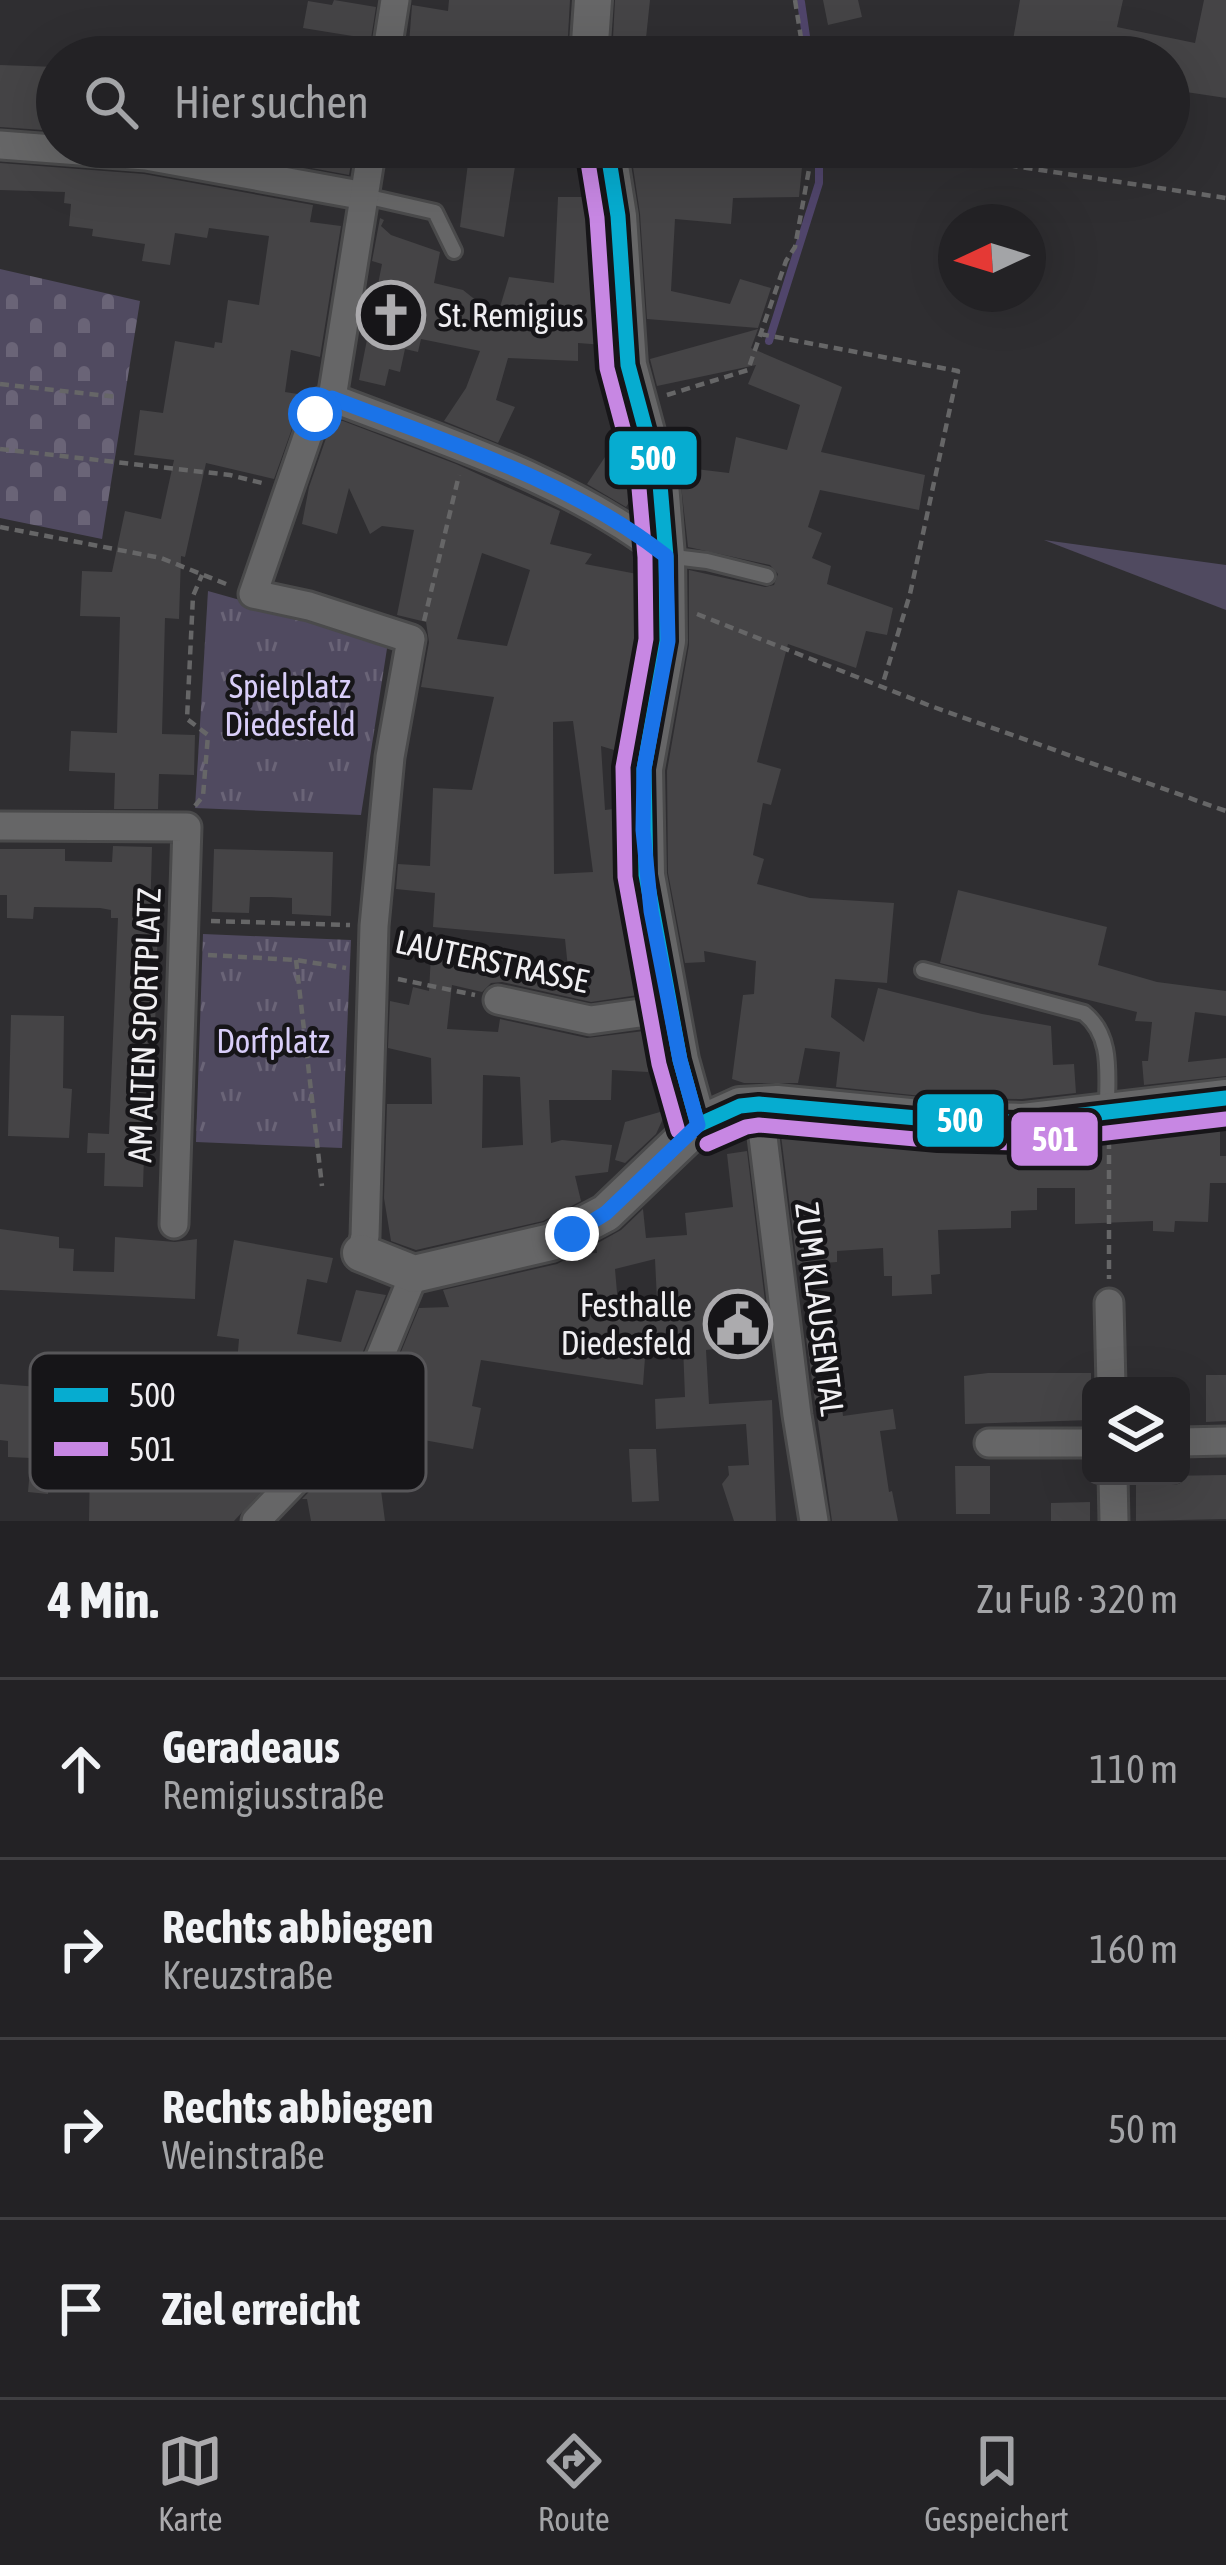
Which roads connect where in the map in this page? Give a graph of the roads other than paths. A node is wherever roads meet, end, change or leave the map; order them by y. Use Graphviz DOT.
graph roads {
  1 [pos="395,0"];
  2 [pos="593,0"];
  3 [pos="389,36"];
  4 [pos="591,36"];
  5 [pos="0,145"];
  6 [pos="36,148"];
  7 [pos="212,168"];
  8 [pos="370,168"];
  9 [pos="610,168"];
  10 [pos="365,196"];
  11 [pos="454,250"];
  12 [pos="332,398"];
  13 [pos="666,556"];
  14 [pos="767,576"];
  15 [pos="0,826"];
  16 [pos="923,970"];
  17 [pos="499,1000"];
  18 [pos="669,1009"];
  19 [pos="1226,1098"];
  20 [pos="759,1104"];
  21 [pos="1108,1113"];
  22 [pos="698,1125"];
  23 [pos="174,1224"];
  24 [pos="361,1253"];
  25 [pos="414,1274"];
  26 [pos="1109,1303"];
  27 [pos="382,1353"];
  28 [pos="1112,1377"];
  29 [pos="1226,1441"];
  30 [pos="1190,1442"];
  31 [pos="989,1443"];
  32 [pos="1082,1443"];
  33 [pos="1113,1485"];
  34 [pos="285,1491"];
  35 [pos="256,1521"];
  36 [pos="814,1521"];
  37 [pos="1114,1521"];
  1 -- 3 [label="street"];
  2 -- 4 [label="street"];
  5 -- 6 [label="street"];
  7 -- 10 [label="street"];
  8 -- 10 [label="street"];
  9 -- 13 [label="street"];
  10 -- 11 [label="lane"];
  10 -- 12 [label="street"];
  12 -- 13 [label="street"];
  12 -- 24 [label="street"];
  13 -- 14 [label="lane"];
  13 -- 18 [label="street"];
  15 -- 23 [label="street, AM ALTEN SPORTPLATZ"];
  16 -- 21 [label="lane"];
  17 -- 18 [label="street, LAUTERSTRASSE"];
  18 -- 22 [label="street"];
  19 -- 21 [label="street"];
  20 -- 21 [label="street"];
  20 -- 22 [label="street"];
  20 -- 36 [label="street, ZUM KLAUSENTAL"];
  22 -- 25 [label="street"];
  24 -- 25 [label="street"];
  25 -- 27 [label="street"];
  26 -- 28 [label="street"];
  29 -- 30 [label="street"];
  31 -- 32 [label="street"];
  33 -- 37 [label="street"];
  34 -- 35 [label="street"];
}
